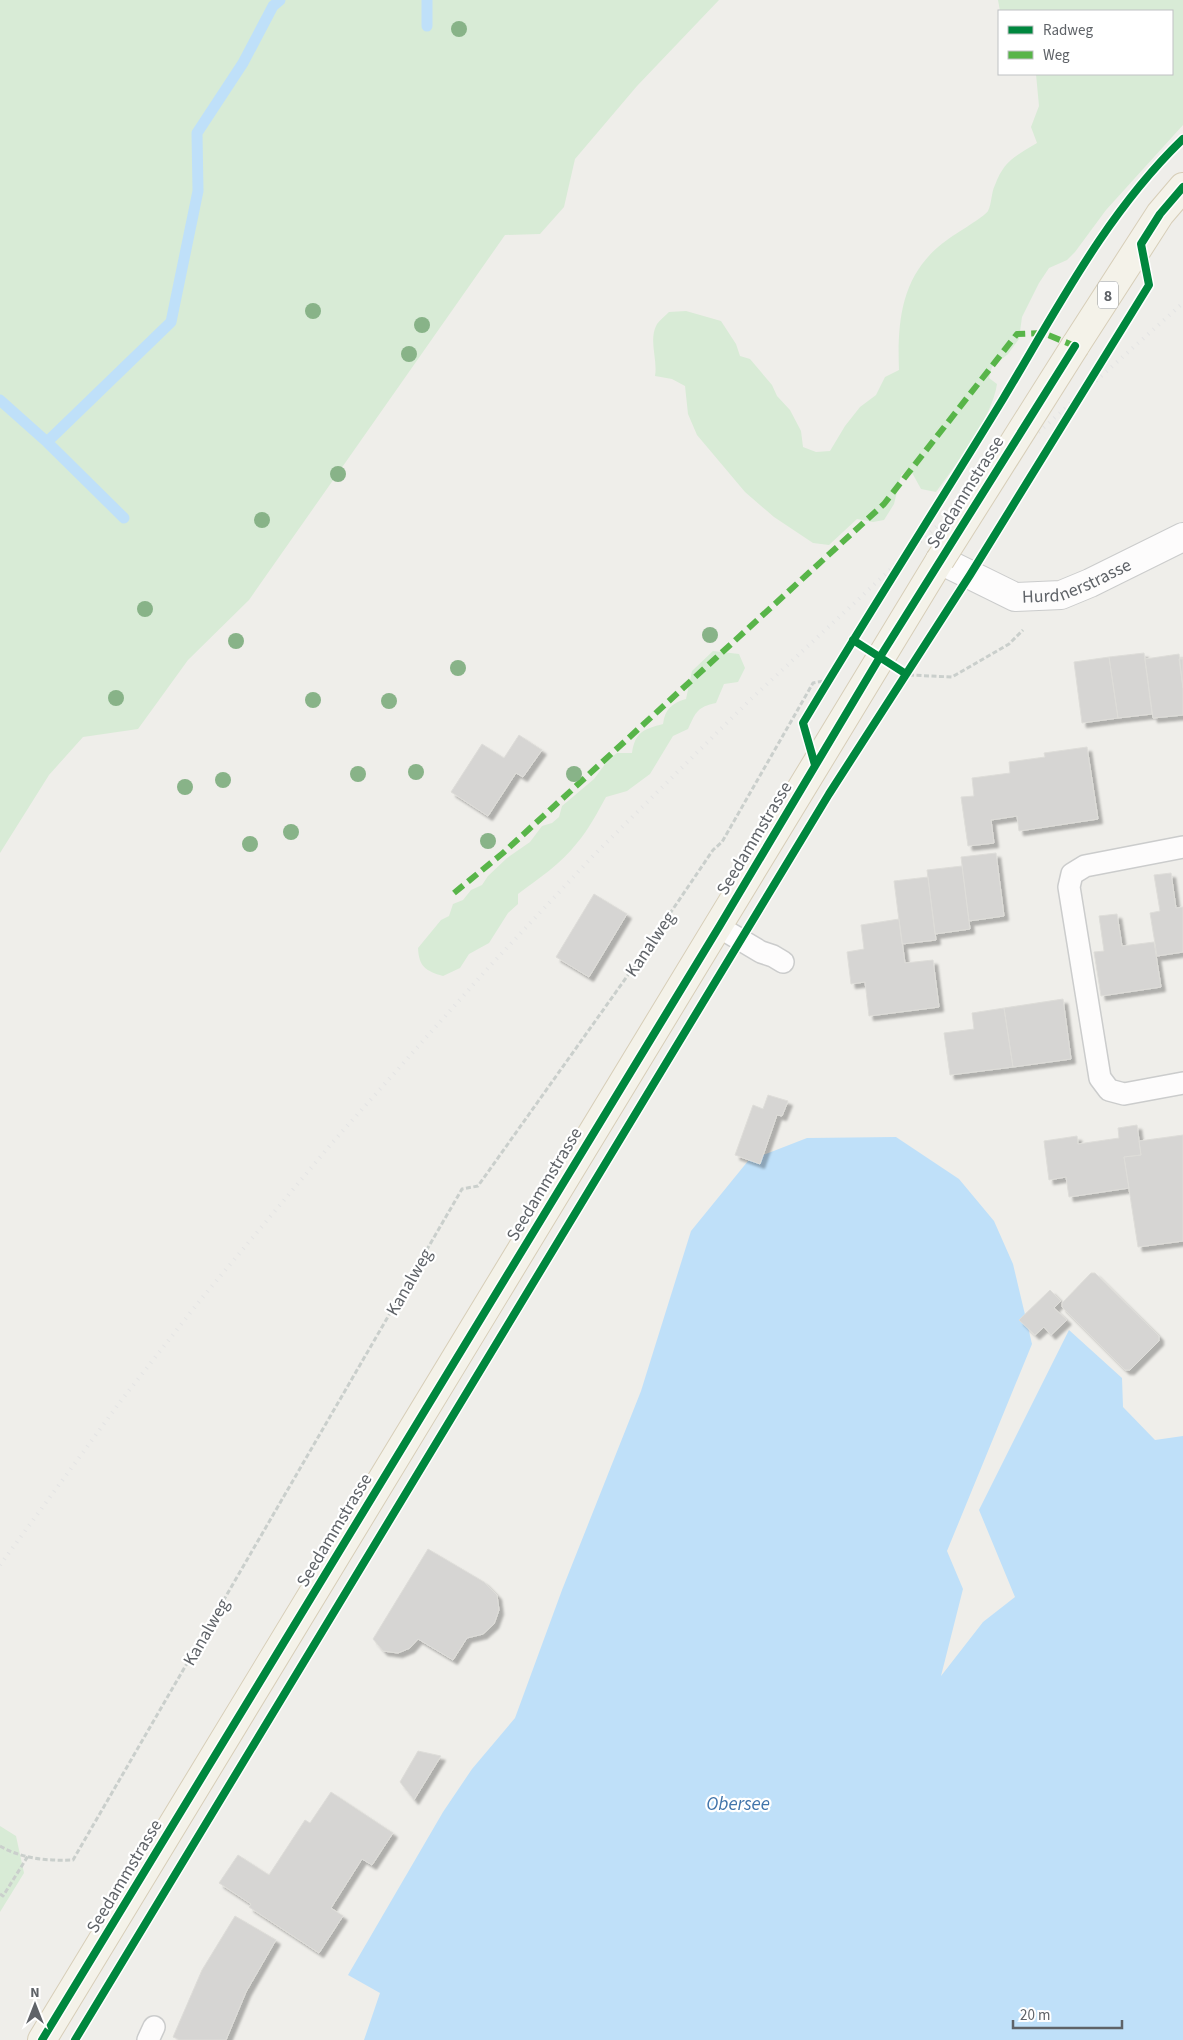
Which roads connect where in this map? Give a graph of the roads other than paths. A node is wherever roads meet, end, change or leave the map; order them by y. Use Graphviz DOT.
graph roads {
  1 [pos="1183,187"];
  2 [pos="1182,540"];
  3 [pos="940,560"];
  4 [pos="1183,847"];
  5 [pos="719,927"];
  6 [pos="783,962"];
  7 [pos="1183,1083"];
  8 [pos="42,2040"];
  1 -- 3 [label="main road, Seedammstrasse / 8, bridge"];
  2 -- 3 [label="street, Hurdnerstrasse"];
  3 -- 5 [label="main road, Seedammstrasse / 8"];
  4 -- 7 [label="lane"];
  5 -- 6 [label="lane"];
  5 -- 8 [label="main road, Seedammstrasse / 8"];
}
